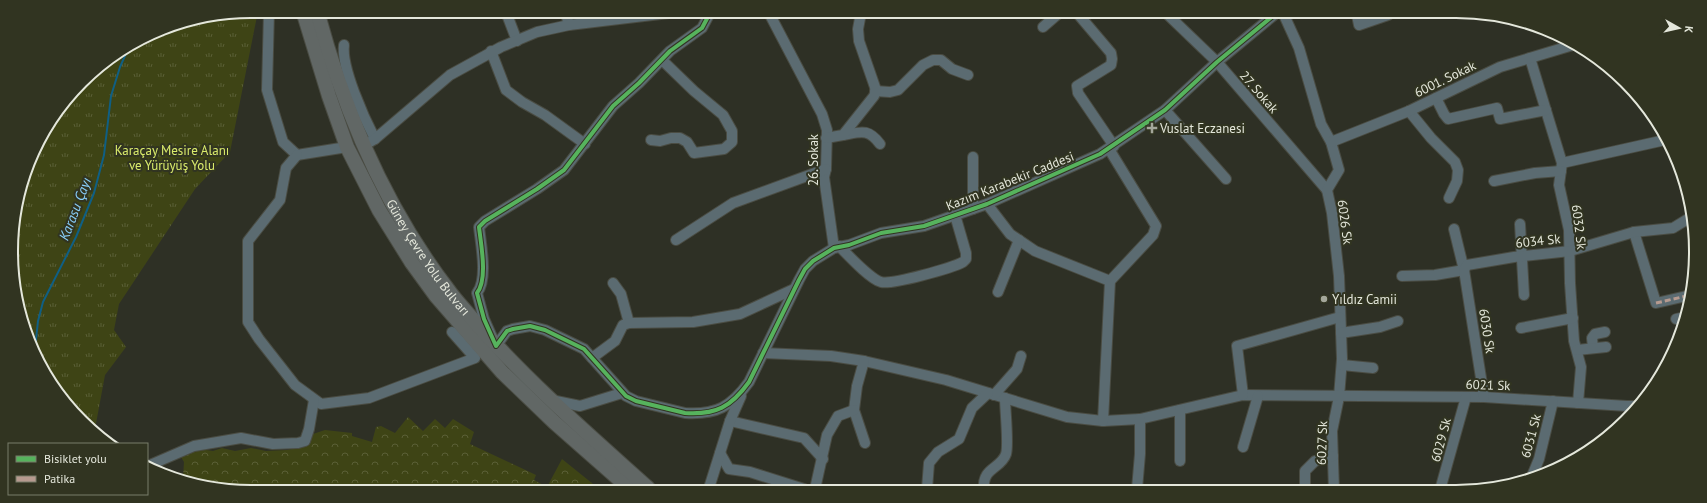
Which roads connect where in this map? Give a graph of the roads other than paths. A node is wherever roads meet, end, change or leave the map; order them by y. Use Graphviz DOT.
graph roads {
  1 [pos="269,18"];
  2 [pos="305,18"];
  3 [pos="319,18"];
  4 [pos="508,18"];
  5 [pos="567,18"];
  6 [pos="589,18"];
  7 [pos="707,18"];
  8 [pos="773,18"];
  9 [pos="860,18"];
  10 [pos="1053,18"];
  11 [pos="1081,18"];
  12 [pos="1171,18"];
  13 [pos="1270,18"];
  14 [pos="1285,18"];
  15 [pos="1357,18"];
  16 [pos="1379,18"];
  17 [pos="569,25"];
  18 [pos="1043,27"];
  19 [pos="517,41"];
  20 [pos="344,45"];
  21 [pos="1568,47"];
  22 [pos="491,51"];
  23 [pos="1530,58"];
  24 [pos="662,60"];
  25 [pos="1216,62"];
  26 [pos="968,75"];
  27 [pos="875,91"];
  28 [pos="1436,98"];
  29 [pos="1165,110"];
  30 [pos="1546,110"];
  31 [pos="1409,111"];
  32 [pos="843,135"];
  33 [pos="826,138"];
  34 [pos="651,140"];
  35 [pos="1661,141"];
  36 [pos="369,142"];
  37 [pos="1331,142"];
  38 [pos="585,144"];
  39 [pos="880,144"];
  40 [pos="347,147"];
  41 [pos="1111,148"];
  42 [pos="297,155"];
  43 [pos="973,157"];
  44 [pos="1562,167"];
  45 [pos="826,169"];
  46 [pos="1226,179"];
  47 [pos="1494,181"];
  48 [pos="1327,190"];
  49 [pos="1449,198"];
  50 [pos="988,204"];
  51 [pos="972,209"];
  52 [pos="955,215"];
  53 [pos="1687,220"];
  54 [pos="1520,224"];
  55 [pos="1454,229"];
  56 [pos="1634,232"];
  57 [pos="676,240"];
  58 [pos="1018,240"];
  59 [pos="836,247"];
  60 [pos="1570,251"];
  61 [pos="1521,256"];
  62 [pos="1466,268"];
  63 [pos="1402,276"];
  64 [pos="1110,281"];
  65 [pos="613,283"];
  66 [pos="794,289"];
  67 [pos="998,292"];
  68 [pos="1524,295"];
  69 [pos="1685,296"];
  70 [pos="1340,317"];
  71 [pos="1573,318"];
  72 [pos="1398,321"];
  73 [pos="630,323"];
  74 [pos="1522,328"];
  75 [pos="452,332"];
  76 [pos="1605,332"];
  77 [pos="1341,334"];
  78 [pos="496,346"];
  79 [pos="1606,347"];
  80 [pos="1593,348"];
  81 [pos="1577,350"];
  82 [pos="763,353"];
  83 [pos="1021,356"];
  84 [pos="592,358"];
  85 [pos="864,361"];
  86 [pos="1342,365"];
  87 [pos="1373,368"];
  88 [pos="743,391"];
  89 [pos="622,392"];
  90 [pos="991,394"];
  91 [pos="1243,396"];
  92 [pos="1258,396"];
  93 [pos="1339,397"];
  94 [pos="1466,397"];
  95 [pos="1484,397"];
  96 [pos="1005,398"];
  97 [pos="314,400"];
  98 [pos="551,400"];
  99 [pos="1553,401"];
  100 [pos="1578,403"];
  101 [pos="1630,406"];
  102 [pos="854,410"];
  103 [pos="1180,410"];
  104 [pos="1140,419"];
  105 [pos="730,421"];
  106 [pos="1103,421"];
  107 [pos="865,443"];
  108 [pos="1243,448"];
  109 [pos="720,453"];
  110 [pos="1333,456"];
  111 [pos="823,459"];
  112 [pos="1180,461"];
  113 [pos="154,463"];
  114 [pos="1534,472"];
  115 [pos="627,485"];
  116 [pos="645,485"];
  117 [pos="710,485"];
  118 [pos="791,485"];
  119 [pos="816,485"];
  120 [pos="927,485"];
  121 [pos="983,485"];
  122 [pos="1137,485"];
  123 [pos="1305,485"];
  124 [pos="1334,485"];
  125 [pos="1441,485"];
  1 -- 42 [label="street"];
  2 -- 40 [label="highway, Güney Çevre Yolu Bulvarı"];
  3 -- 36 [label="highway, Güney Çevre Yolu Bulvarı"];
  4 -- 19 [label="street"];
  5 -- 17 [label="street"];
  6 -- 17 [label="street"];
  7 -- 24 [label="street"];
  8 -- 33 [label="street, 26. Sokak"];
  9 -- 27 [label="street"];
  10 -- 18 [label="street"];
  11 -- 41 [label="street"];
  12 -- 25 [label="street, 27. Sokak"];
  13 -- 25 [label="street, Kazım Karabekir Caddesi"];
  14 -- 37 [label="street, 6026 Sk"];
  15 -- 16 [label="street"];
  17 -- 19 [label="street"];
  19 -- 22 [label="street"];
  20 -- 36 [label="street"];
  21 -- 23 [label="street, 6001. Sokak"];
  22 -- 36 [label="street"];
  22 -- 38 [label="street"];
  23 -- 28 [label="street, 6001. Sokak"];
  23 -- 30 [label="street, 6032 Sk"];
  24 -- 34 [label="street"];
  24 -- 38 [label="street"];
  25 -- 29 [label="street, Kazım Karabekir Caddesi"];
  25 -- 48 [label="street, 27. Sokak"];
  26 -- 27 [label="street"];
  27 -- 32 [label="street"];
  28 -- 30 [label="street"];
  28 -- 31 [label="street, 6001. Sokak"];
  29 -- 41 [label="street, Kazım Karabekir Caddesi"];
  29 -- 46 [label="street"];
  30 -- 44 [label="street, 6032 Sk"];
  31 -- 37 [label="street, 6001. Sokak"];
  31 -- 49 [label="street"];
  32 -- 33 [label="street"];
  32 -- 39 [label="street"];
  33 -- 45 [label="street, 26. Sokak"];
  35 -- 44 [label="street"];
  36 -- 78 [label="highway, Güney Çevre Yolu Bulvarı"];
  37 -- 48 [label="street, 6026 Sk"];
  38 -- 78 [label="street"];
  40 -- 42 [label="street"];
  40 -- 115 [label="highway, Güney Çevre Yolu Bulvarı"];
  41 -- 50 [label="street, Kazım Karabekir Caddesi"];
  41 -- 64 [label="street"];
  42 -- 97 [label="street"];
  43 -- 51 [label="street"];
  44 -- 47 [label="street"];
  44 -- 60 [label="street, 6032 Sk"];
  45 -- 57 [label="street"];
  45 -- 59 [label="street, 26. Sokak"];
  48 -- 70 [label="street, 6026 Sk"];
  50 -- 51 [label="street, Kazım Karabekir Caddesi"];
  50 -- 58 [label="street"];
  51 -- 52 [label="street, Kazım Karabekir Caddesi"];
  52 -- 59 [label="street, Kazım Karabekir Caddesi"];
  52 -- 59 [label="street"];
  53 -- 56 [label="street, 6034 Sk"];
  54 -- 61 [label="street"];
  55 -- 62 [label="street, 6030 Sk"];
  56 -- 60 [label="street, 6034 Sk"];
  56 -- 69 [label="street"];
  58 -- 64 [label="street"];
  58 -- 67 [label="street"];
  59 -- 66 [label="street, Kazım Karabekir Caddesi"];
  60 -- 61 [label="street, 6034 Sk"];
  60 -- 71 [label="street, 6032 Sk"];
  61 -- 62 [label="street, 6034 Sk"];
  61 -- 68 [label="street"];
  62 -- 63 [label="street, 6034 Sk"];
  62 -- 95 [label="street, 6030 Sk"];
  64 -- 106 [label="street"];
  65 -- 73 [label="street"];
  66 -- 73 [label="street"];
  66 -- 82 [label="street, Kazım Karabekir Caddesi"];
  70 -- 77 [label="street, 6026 Sk"];
  70 -- 91 [label="street"];
  71 -- 74 [label="street"];
  71 -- 81 [label="street, 6032 Sk"];
  72 -- 77 [label="street"];
  73 -- 84 [label="street"];
  75 -- 97 [label="street"];
  76 -- 80 [label="street"];
  77 -- 86 [label="street, 6026 Sk"];
  78 -- 84 [label="street, Kazım Karabekir Caddesi"];
  78 -- 98 [label="highway, Güney Çevre Yolu Bulvarı"];
  79 -- 80 [label="street"];
  80 -- 81 [label="street"];
  81 -- 100 [label="street, 6032 Sk"];
  82 -- 85 [label="street, 6021 Sk"];
  82 -- 88 [label="street, Kazım Karabekir Caddesi"];
  83 -- 90 [label="street"];
  84 -- 89 [label="street, Kazım Karabekir Caddesi"];
  85 -- 90 [label="street, 6021 Sk"];
  85 -- 102 [label="street"];
  86 -- 87 [label="street"];
  86 -- 93 [label="street, 6026 Sk"];
  88 -- 89 [label="street, Kazım Karabekir Caddesi"];
  88 -- 105 [label="street"];
  89 -- 98 [label="street"];
  90 -- 96 [label="street, 6021 Sk"];
  90 -- 120 [label="street"];
  91 -- 92 [label="street, 6021 Sk"];
  91 -- 103 [label="street, 6021 Sk"];
  92 -- 93 [label="street, 6021 Sk"];
  92 -- 108 [label="street"];
  93 -- 94 [label="street, 6021 Sk"];
  93 -- 110 [label="street, 6027 Sk"];
  94 -- 95 [label="street, 6021 Sk"];
  94 -- 125 [label="street, 6029 Sk"];
  95 -- 99 [label="street, 6021 Sk"];
  96 -- 106 [label="street, 6021 Sk"];
  96 -- 121 [label="street"];
  97 -- 113 [label="street"];
  98 -- 116 [label="highway, Güney Çevre Yolu Bulvarı"];
  99 -- 100 [label="street, 6021 Sk"];
  99 -- 114 [label="street, 6031 Sk"];
  100 -- 101 [label="street, 6021 Sk"];
  102 -- 107 [label="street"];
  102 -- 111 [label="street"];
  103 -- 104 [label="street, 6021 Sk"];
  103 -- 112 [label="street"];
  104 -- 106 [label="street, 6021 Sk"];
  104 -- 122 [label="street"];
  105 -- 109 [label="street"];
  105 -- 111 [label="street"];
  109 -- 117 [label="street"];
  109 -- 118 [label="street"];
  110 -- 123 [label="street"];
  110 -- 124 [label="street, 6027 Sk"];
  111 -- 119 [label="street"];
}
